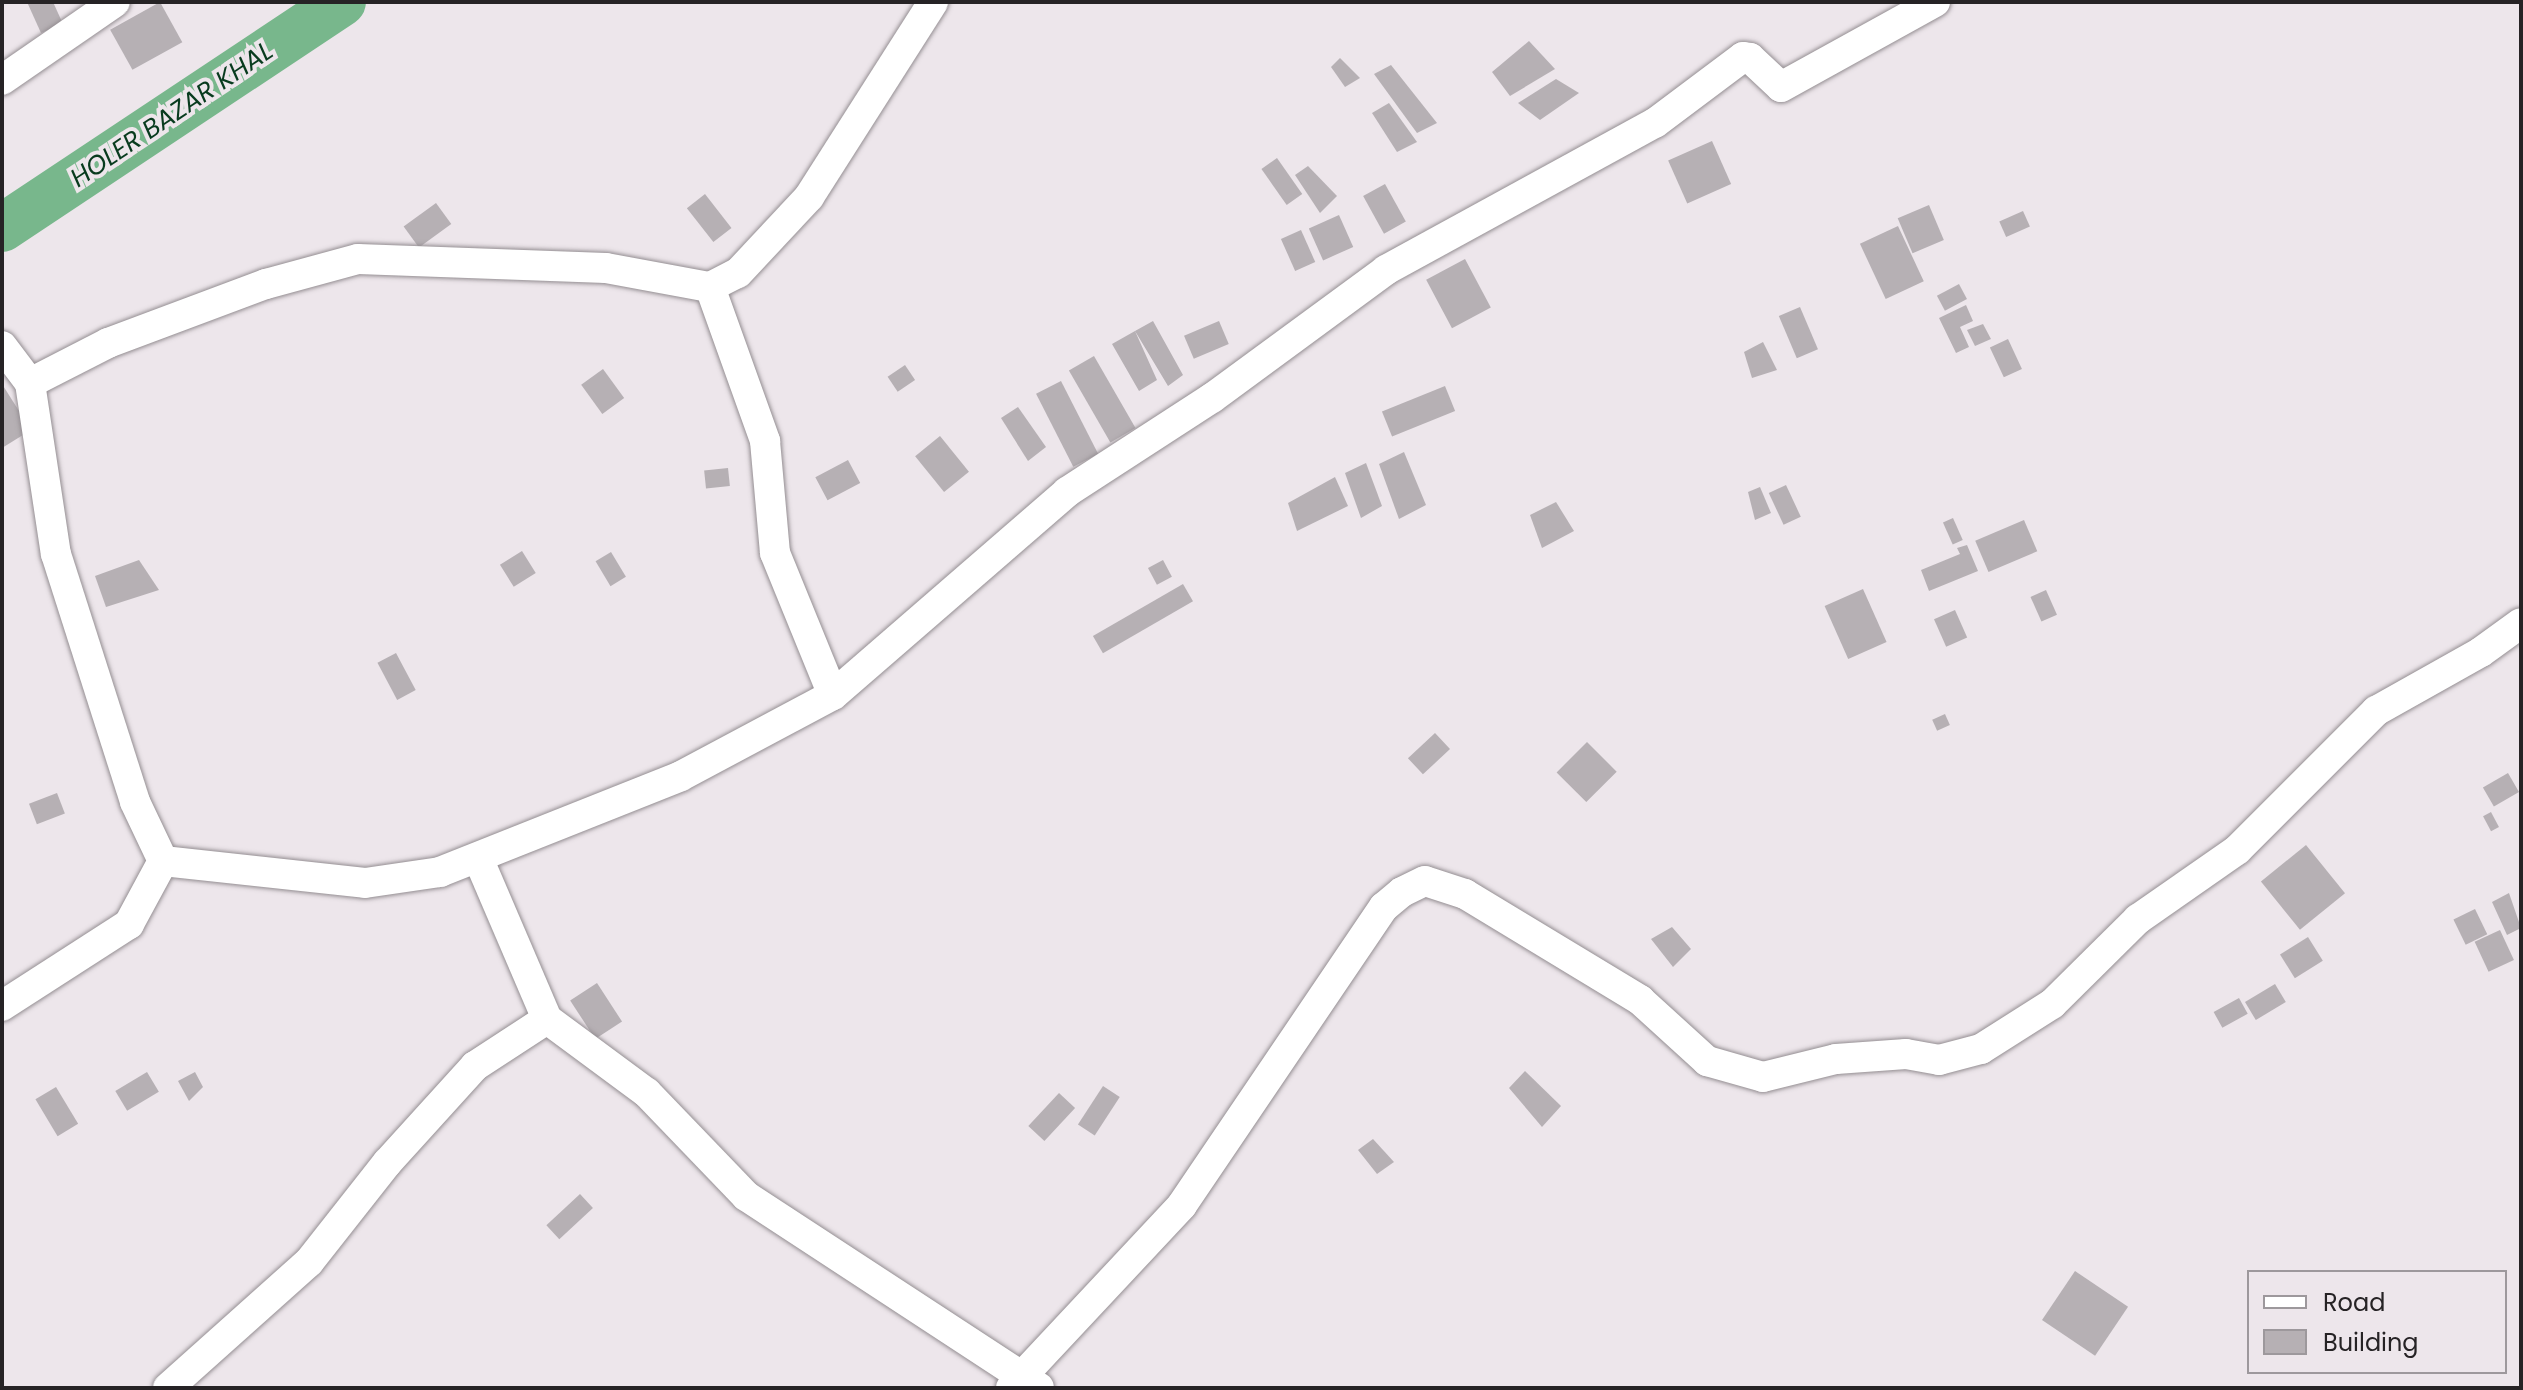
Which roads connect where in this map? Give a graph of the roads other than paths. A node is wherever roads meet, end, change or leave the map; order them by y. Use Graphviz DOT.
graph roads {
  1 [pos="115,2"];
  2 [pos="933,2"];
  3 [pos="1935,2"];
  4 [pos="2,80"];
  5 [pos="710,287"];
  6 [pos="2,346"];
  7 [pos="30,383"];
  8 [pos="2521,623"];
  9 [pos="833,695"];
  10 [pos="478,858"];
  11 [pos="163,861"];
  12 [pos="2,1006"];
  13 [pos="547,1019"];
  14 [pos="1024,1385"];
  15 [pos="168,1388"];
  1 -- 4 [label="street"];
  2 -- 5 [label="street"];
  3 -- 9 [label="street"];
  5 -- 7 [label="street"];
  5 -- 9 [label="street"];
  6 -- 7 [label="street"];
  7 -- 11 [label="street"];
  8 -- 14 [label="street"];
  9 -- 10 [label="street"];
  10 -- 11 [label="street"];
  10 -- 13 [label="street"];
  11 -- 12 [label="street"];
  13 -- 14 [label="street"];
  13 -- 15 [label="street"];
}
